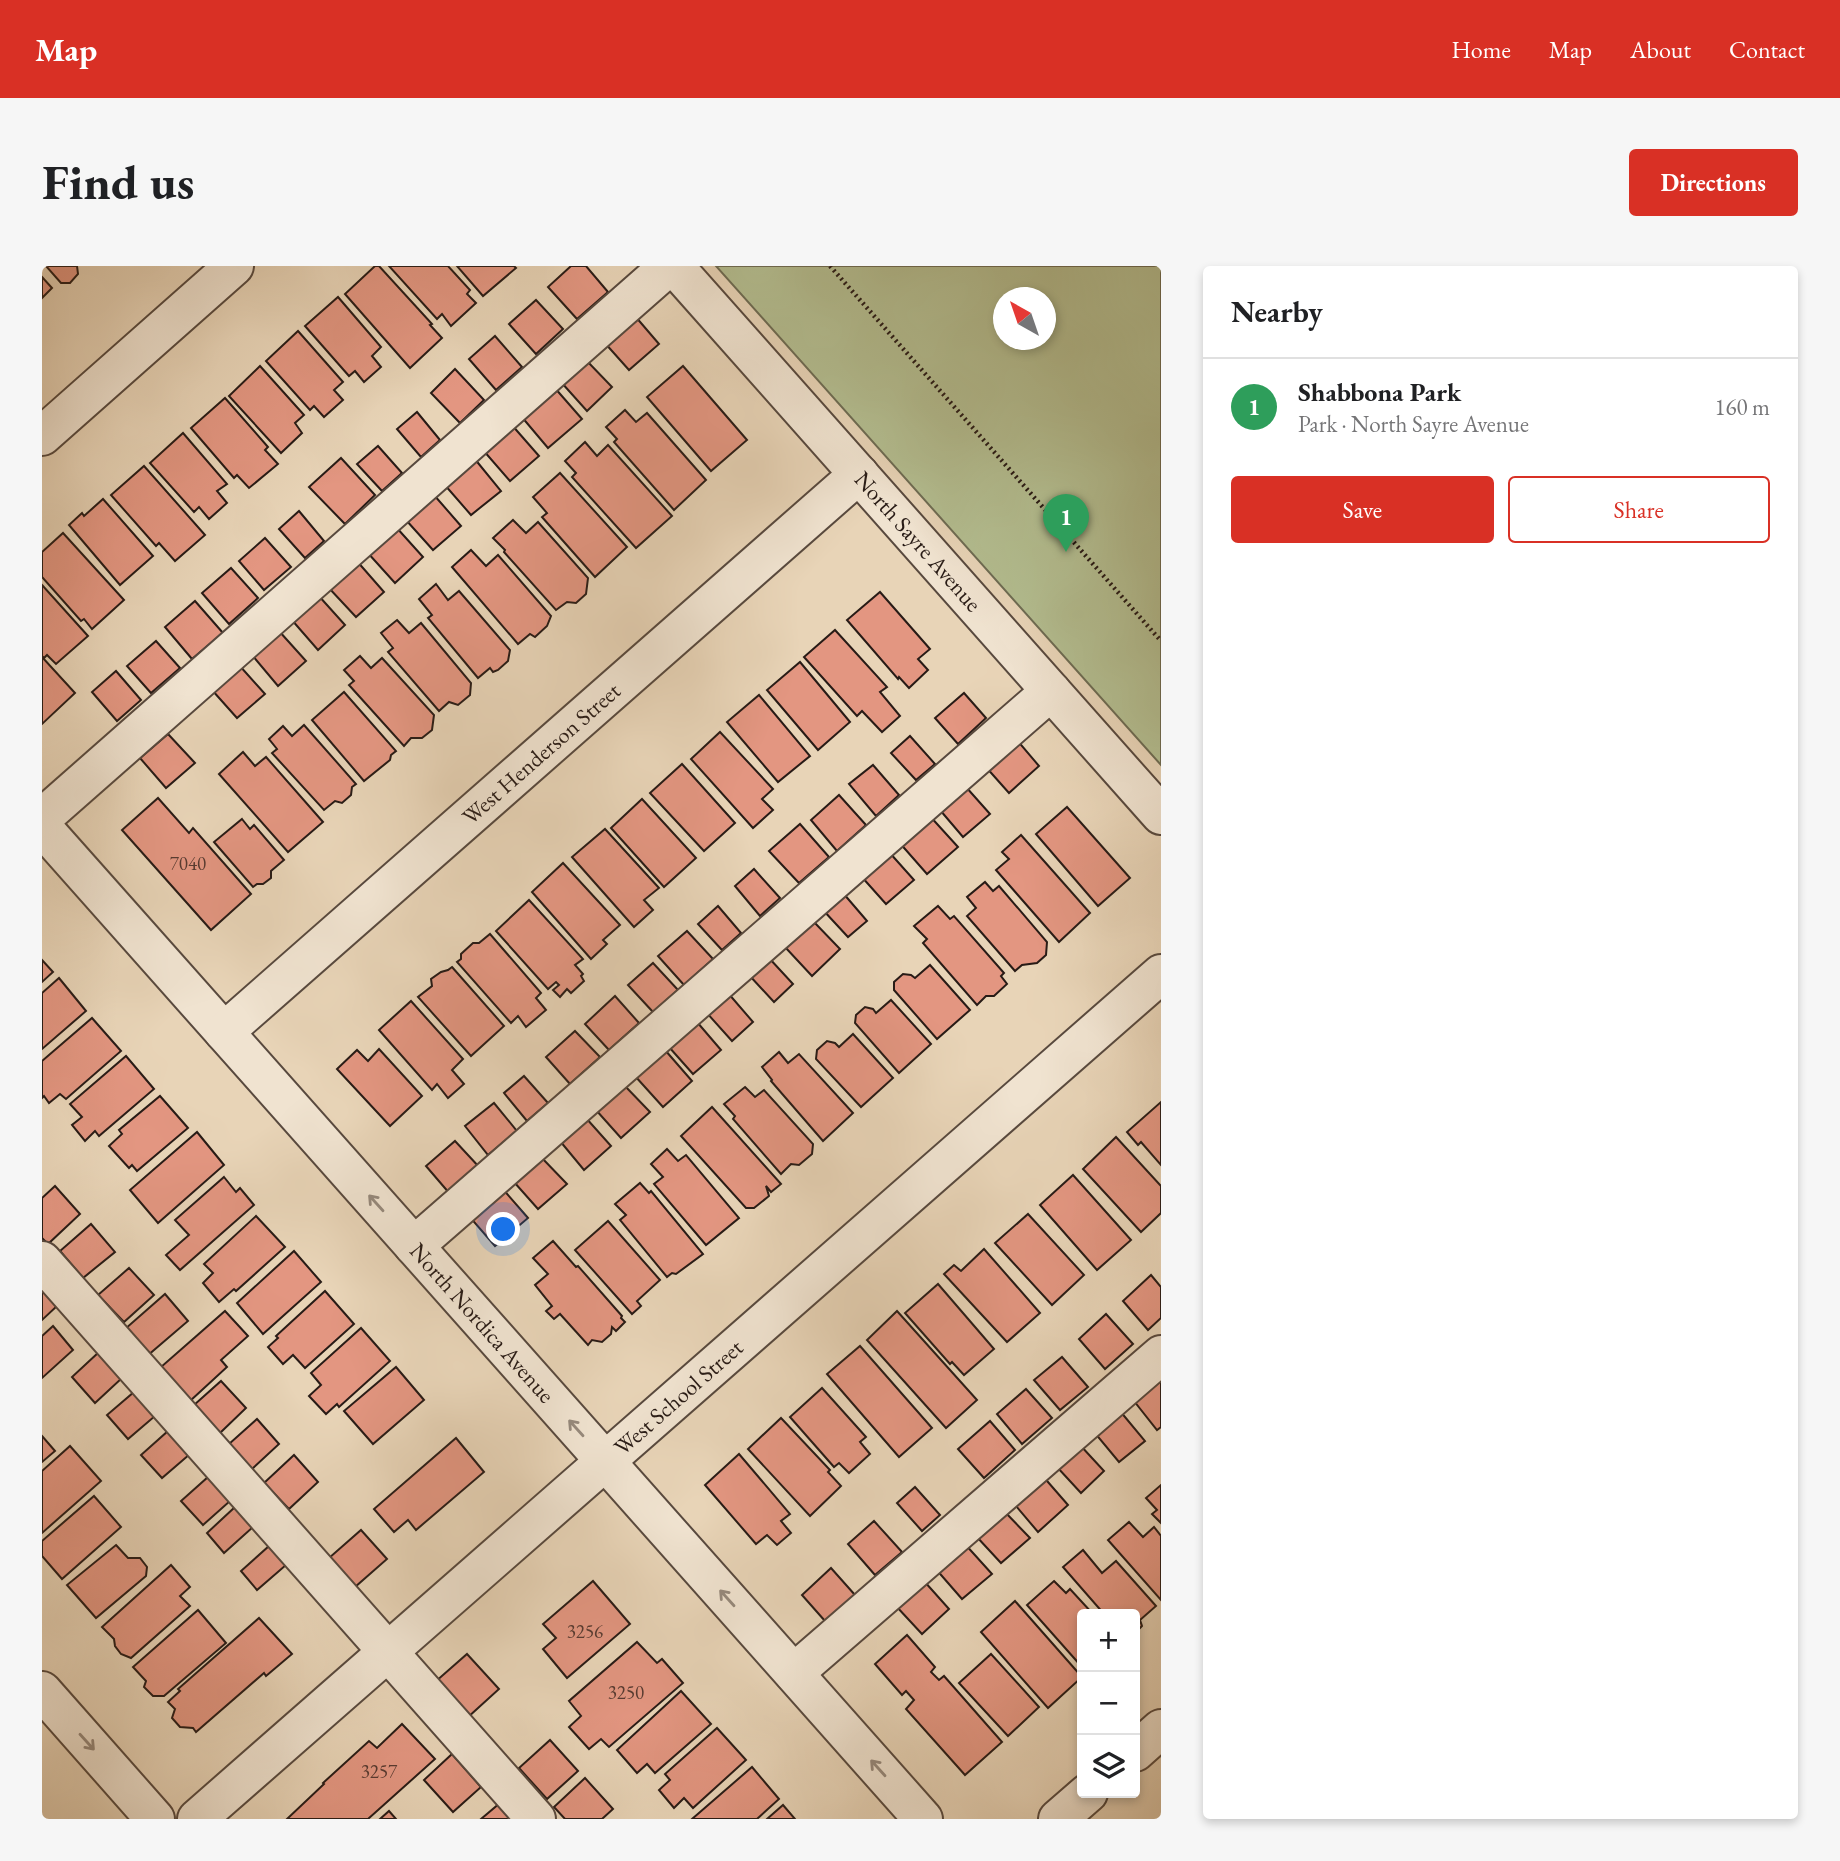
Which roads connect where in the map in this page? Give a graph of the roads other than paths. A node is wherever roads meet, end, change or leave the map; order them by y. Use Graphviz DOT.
graph roads {
  1 [pos="234,266"];
  2 [pos="671,266"];
  3 [pos="42,436"];
  4 [pos="859,474"];
  5 [pos="1051,691"];
  6 [pos="1161,815"];
  7 [pos="42,818"];
  8 [pos="42,827"];
  9 [pos="1161,974"];
  10 [pos="224,1032"];
  11 [pos="414,1246"];
  12 [pos="42,1261"];
  13 [pos="1161,1355"];
  14 [pos="605,1461"];
  15 [pos="388,1651"];
  16 [pos="794,1673"];
  17 [pos="42,1691"];
  18 [pos="1161,1729"];
  19 [pos="1140,1748"];
  20 [pos="1082,1798"];
  21 [pos="155,1819"];
  22 [pos="197,1819"];
  23 [pos="537,1819"];
  24 [pos="923,1819"];
  25 [pos="1058,1819"];
  1 -- 3 [label="street"];
  2 -- 4 [label="street, North Sayre Avenue"];
  2 -- 7 [label="street"];
  4 -- 5 [label="street, North Sayre Avenue"];
  4 -- 10 [label="street, West Henderson Street"];
  5 -- 6 [label="street, North Sayre Avenue"];
  5 -- 11 [label="street"];
  8 -- 10 [label="street, North Nordica Avenue"];
  9 -- 14 [label="street, West School Street"];
  11 -- 10 [label="street, North Nordica Avenue, one-way"];
  14 -- 11 [label="street, North Nordica Avenue, one-way"];
  12 -- 15 [label="street"];
  13 -- 16 [label="street"];
  14 -- 15 [label="street, West School Street"];
  16 -- 14 [label="street, North Nordica Avenue, one-way"];
  15 -- 22 [label="street, West School Street"];
  15 -- 23 [label="street"];
  24 -- 16 [label="street, North Nordica Avenue, one-way"];
  17 -- 21 [label="street, one-way"];
  18 -- 19 [label="street"];
  20 -- 25 [label="street"];
}
